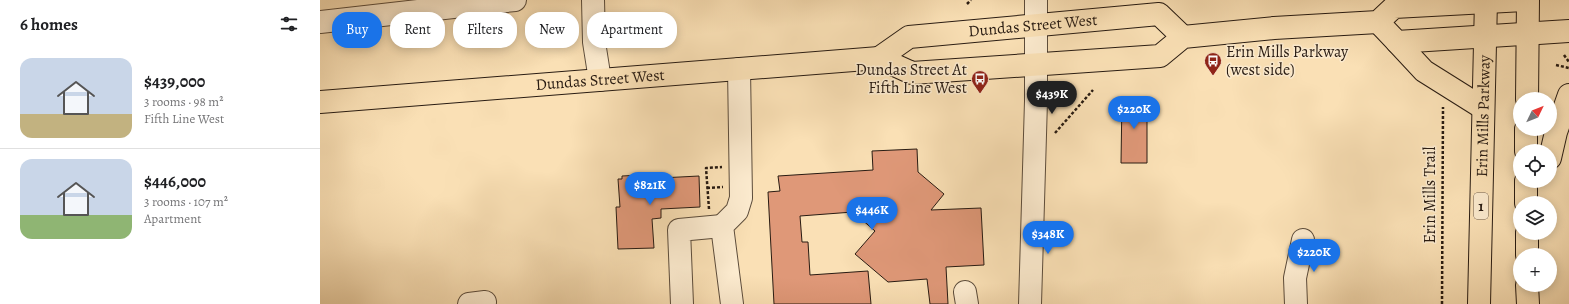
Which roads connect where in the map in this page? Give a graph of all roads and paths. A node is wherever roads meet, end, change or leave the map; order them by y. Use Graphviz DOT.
graph roads {
  1 [pos="515,0"];
  2 [pos="594,0"];
  3 [pos="971,0"];
  4 [pos="1036,0"];
  5 [pos="1524,0"];
  6 [pos="1528,0"];
  7 [pos="1486,1"];
  8 [pos="1421,3"];
  9 [pos="968,4"];
  10 [pos="320,22"];
  11 [pos="1378,22"];
  12 [pos="1036,25"];
  13 [pos="1569,31"];
  14 [pos="1528,33"];
  15 [pos="1183,37"];
  16 [pos="1485,37"];
  17 [pos="1397,42"];
  18 [pos="1564,55"];
  19 [pos="880,58"];
  20 [pos="1569,62"];
  21 [pos="1036,64"];
  22 [pos="1556,65"];
  23 [pos="1569,68"];
  24 [pos="739,69"];
  25 [pos="600,80"];
  26 [pos="1093,90"];
  27 [pos="1527,92"];
  28 [pos="1569,95"];
  29 [pos="320,102"];
  30 [pos="1443,104"];
  31 [pos="1483,108"];
  32 [pos="1054,134"];
  33 [pos="1553,144"];
  34 [pos="740,165"];
  35 [pos="709,209"];
  36 [pos="722,226"];
  37 [pos="1303,240"];
  38 [pos="1528,292"];
  39 [pos="682,304"];
  40 [pos="732,304"];
  41 [pos="1030,304"];
  42 [pos="1296,304"];
  43 [pos="1442,304"];
  44 [pos="1479,304"];
  45 [pos="1528,304"];
  1 -- 10 [label="street"];
  2 -- 25 [label="street"];
  3 -- 9 [label="path"];
  4 -- 12 [label="street"];
  5 -- 7 [label="main road"];
  6 -- 14 [label="main road"];
  7 -- 8 [label="main road"];
  7 -- 16 [label="main road, Erin Mills Parkway / 1"];
  8 -- 11 [label="main road"];
  11 -- 15 [label="main road"];
  11 -- 17 [label="main road"];
  12 -- 15 [label="main road, Dundas Street West"];
  12 -- 19 [label="main road, Dundas Street West"];
  12 -- 21 [label="street"];
  13 -- 14 [label="main road"];
  14 -- 16 [label="main road"];
  14 -- 27 [label="main road"];
  15 -- 21 [label="main road, Dundas Street West"];
  16 -- 17 [label="main road"];
  16 -- 31 [label="main road, Erin Mills Parkway / 1"];
  17 -- 31 [label="main road"];
  18 -- 20 [label="path"];
  19 -- 21 [label="main road, Dundas Street West"];
  19 -- 24 [label="main road, Dundas Street West"];
  21 -- 41 [label="street"];
  22 -- 23 [label="path"];
  24 -- 25 [label="main road, Dundas Street West"];
  24 -- 34 [label="street"];
  25 -- 29 [label="main road, Dundas Street West"];
  26 -- 32 [label="path"];
  28 -- 33 [label="main road"];
  30 -- 43 [label="path, Erin Mills Trail"];
  31 -- 44 [label="main road, Erin Mills Parkway / 1"];
  34 -- 35 [label="path"];
  34 -- 36 [label="street"];
  36 -- 39 [label="street"];
  36 -- 40 [label="street"];
  37 -- 42 [label="street"];
  38 -- 45 [label="main road"];
}
